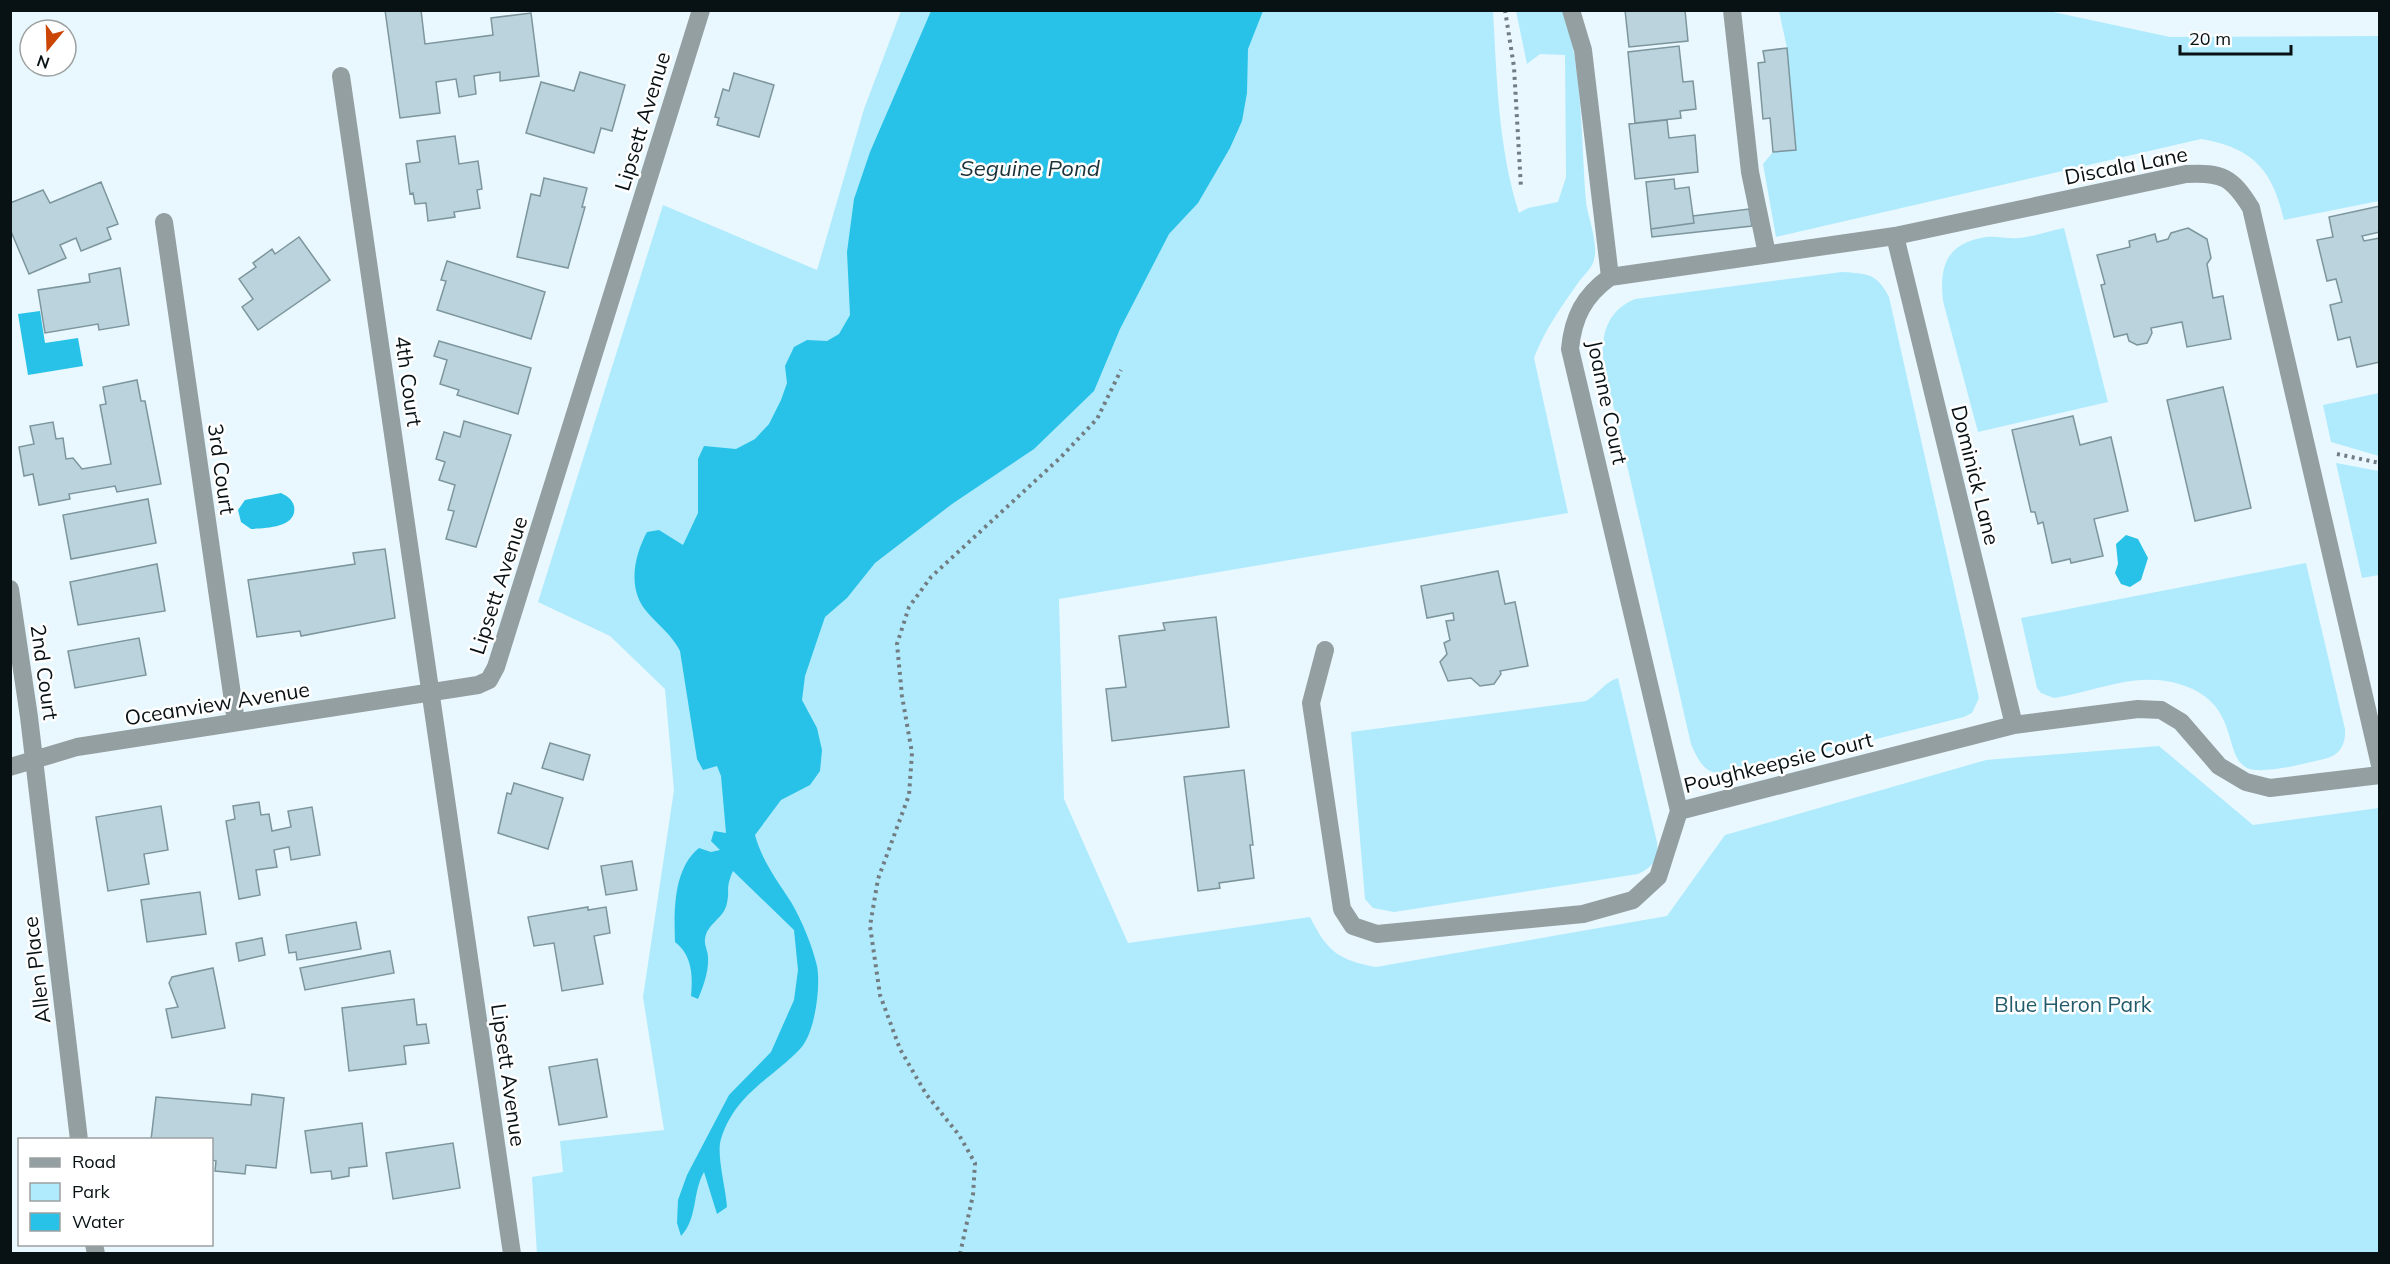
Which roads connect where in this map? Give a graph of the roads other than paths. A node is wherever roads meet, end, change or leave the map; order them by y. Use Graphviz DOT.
graph roads {
  1 [pos="701,10"];
  2 [pos="1572,10"];
  3 [pos="1732,10"];
  4 [pos="341,76"];
  5 [pos="164,222"];
  6 [pos="1895,236"];
  7 [pos="1767,254"];
  8 [pos="1610,276"];
  9 [pos="10,589"];
  10 [pos="1325,650"];
  11 [pos="433,693"];
  12 [pos="236,723"];
  13 [pos="2014,725"];
  14 [pos="33,760"];
  15 [pos="2379,765"];
  16 [pos="10,767"];
  17 [pos="2379,775"];
  18 [pos="1679,811"];
  19 [pos="79,1138"];
  20 [pos="512,1254"];
  1 -- 11 [label="street, Lipsett Avenue"];
  2 -- 8 [label="street"];
  3 -- 7 [label="street"];
  4 -- 11 [label="street, 4th Court"];
  5 -- 12 [label="street, 3rd Court"];
  6 -- 7 [label="street, Discala Lane"];
  6 -- 13 [label="street, Dominick Lane"];
  6 -- 15 [label="street, Discala Lane"];
  7 -- 8 [label="street, Discala Lane"];
  8 -- 18 [label="street, Joanne Court"];
  9 -- 14 [label="street, 2nd Court"];
  10 -- 18 [label="street, Poughkeepsie Court"];
  11 -- 12 [label="street, Oceanview Avenue"];
  11 -- 20 [label="street, Lipsett Avenue"];
  12 -- 14 [label="street, Oceanview Avenue"];
  13 -- 17 [label="street, Poughkeepsie Court"];
  13 -- 18 [label="street, Poughkeepsie Court"];
  14 -- 16 [label="street, Oceanview Avenue"];
  14 -- 19 [label="street, Allen Place"];
}
